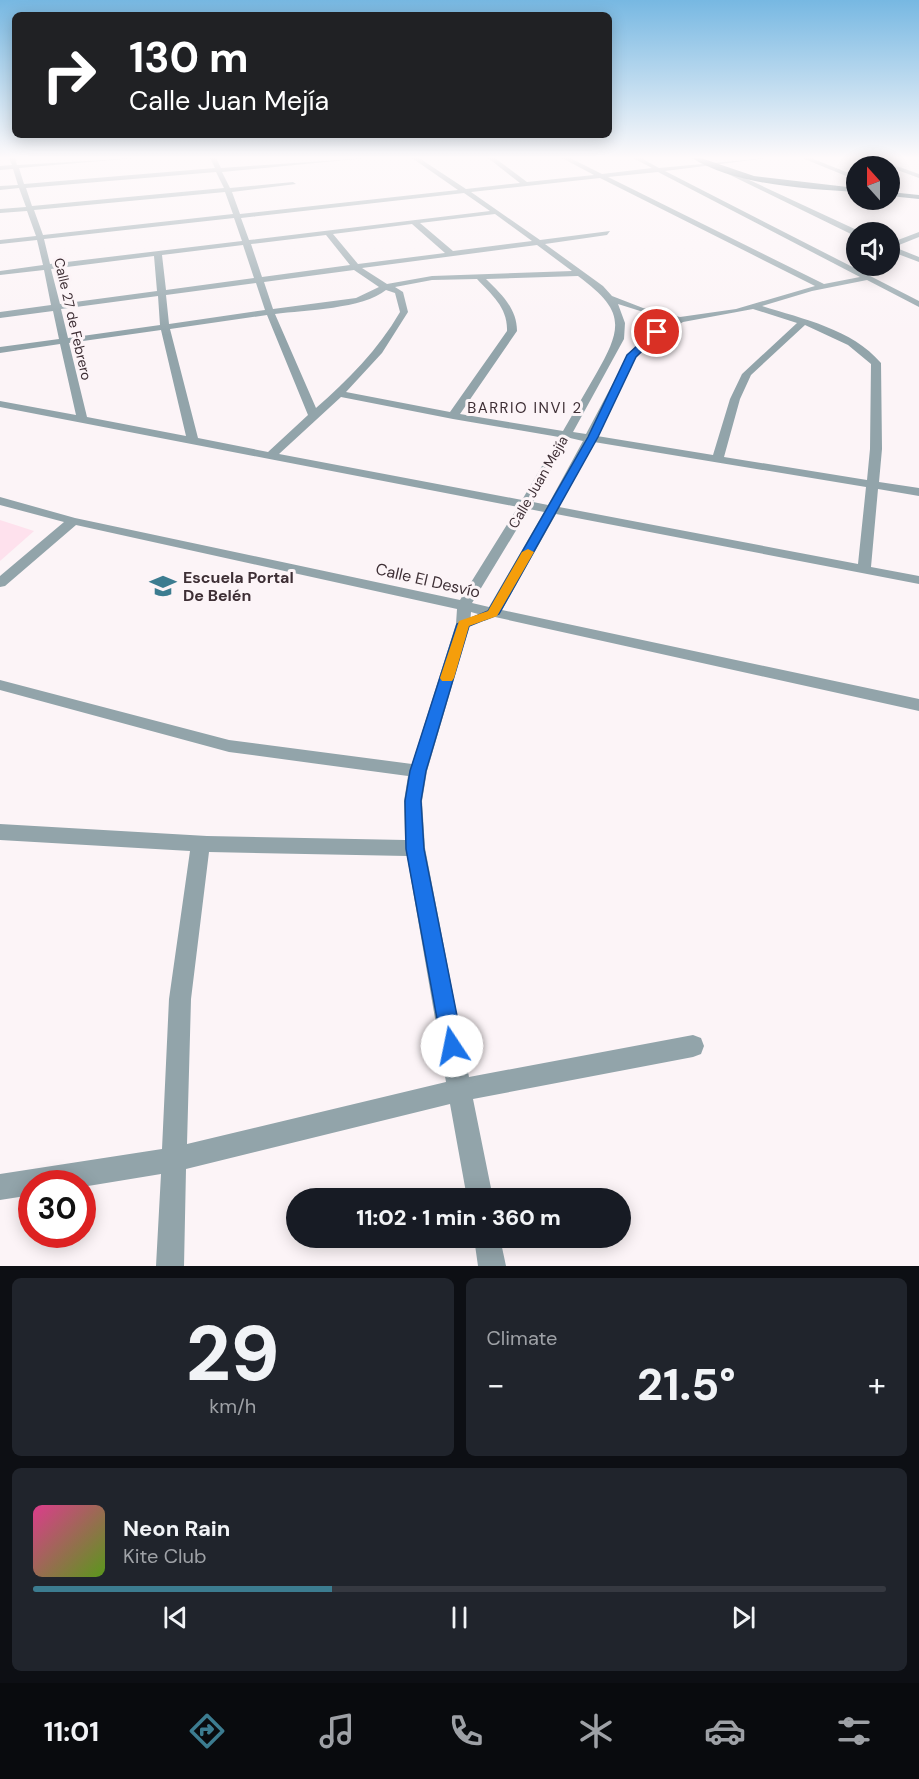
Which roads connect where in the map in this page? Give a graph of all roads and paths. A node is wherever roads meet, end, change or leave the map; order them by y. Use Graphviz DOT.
graph roads {
  1 [pos="33,217"];
  2 [pos="209,217"];
  3 [pos="236,217"];
  4 [pos="454,217"];
  5 [pos="503,217"];
  6 [pos="683,217"];
  7 [pos="750,217"];
  8 [pos="823,217"];
  9 [pos="414,222"];
  10 [pos="846,228"];
  11 [pos="607,232"];
  12 [pos="328,233"];
  13 [pos="919,234"];
  14 [pos="40,237"];
  15 [pos="537,241"];
  16 [pos="0,242"];
  17 [pos="246,243"];
  18 [pos="900,243"];
  19 [pos="900,251"];
  20 [pos="158,254"];
  21 [pos="450,254"];
  22 [pos="919,260"];
  23 [pos="47,267"];
  24 [pos="354,267"];
  25 [pos="0,273"];
  26 [pos="580,273"];
  27 [pos="479,276"];
  28 [pos="867,278"];
  29 [pos="258,281"];
  30 [pos="822,286"];
  31 [pos="384,287"];
  32 [pos="160,294"];
  33 [pos="612,300"];
  34 [pos="919,304"];
  35 [pos="756,307"];
  36 [pos="56,308"];
  37 [pos="270,312"];
  38 [pos="0,315"];
  39 [pos="680,320"];
  40 [pos="802,323"];
  41 [pos="165,327"];
  42 [pos="64,340"];
  43 [pos="0,350"];
  44 [pos="337,393"];
  45 [pos="0,404"];
  46 [pos="313,414"];
  47 [pos="453,416"];
  48 [pos="82,419"];
  49 [pos="566,432"];
  50 [pos="593,437"];
  51 [pos="193,442"];
  52 [pos="272,454"];
  53 [pos="718,458"];
  54 [pos="872,484"];
  55 [pos="919,492"];
  56 [pos="0,501"];
  57 [pos="526,504"];
  58 [pos="554,509"];
  59 [pos="73,521"];
  60 [pos="864,569"];
  61 [pos="919,580"];
  62 [pos="0,583"];
  63 [pos="464,614"];
  64 [pos="493,614"];
  65 [pos="0,685"];
  66 [pos="919,705"];
  67 [pos="418,771"];
  68 [pos="0,832"];
  69 [pos="200,844"];
  70 [pos="415,849"];
  71 [pos="693,1046"];
  72 [pos="461,1089"];
  73 [pos="176,1159"];
  74 [pos="0,1187"];
  75 [pos="478,1188"];
  76 [pos="489,1248"];
  77 [pos="170,1266"];
  78 [pos="492,1266"];
  1 -- 14 [label="street, Calle 27 de Febrero"];
  2 -- 14 [label="street"];
  3 -- 17 [label="street"];
  4 -- 9 [label="street"];
  5 -- 15 [label="street"];
  6 -- 30 [label="street"];
  7 -- 28 [label="street"];
  8 -- 10 [label="street"];
  9 -- 12 [label="street"];
  9 -- 21 [label="street"];
  11 -- 15 [label="street"];
  12 -- 17 [label="street"];
  12 -- 24 [label="street"];
  13 -- 18 [label="street"];
  14 -- 16 [label="street"];
  14 -- 23 [label="street, Calle 27 de Febrero"];
  15 -- 21 [label="street"];
  15 -- 26 [label="street"];
  17 -- 20 [label="street"];
  17 -- 29 [label="street"];
  19 -- 22 [label="street"];
  20 -- 23 [label="street"];
  20 -- 32 [label="street"];
  21 -- 24 [label="street"];
  23 -- 25 [label="street"];
  23 -- 36 [label="street, Calle 27 de Febrero"];
  24 -- 29 [label="street"];
  24 -- 31 [label="street"];
  26 -- 27 [label="street"];
  26 -- 33 [label="street"];
  27 -- 31 [label="street"];
  27 -- 47 [label="street"];
  28 -- 30 [label="street"];
  28 -- 34 [label="street"];
  29 -- 32 [label="street"];
  29 -- 37 [label="street"];
  30 -- 35 [label="street"];
  31 -- 37 [label="street"];
  31 -- 44 [label="street"];
  32 -- 36 [label="street"];
  32 -- 41 [label="street"];
  33 -- 39 [label="street"];
  33 -- 49 [label="street, Calle Juan Mejía"];
  35 -- 39 [label="street"];
  35 -- 40 [label="street"];
  36 -- 38 [label="street"];
  36 -- 42 [label="street, Calle 27 de Febrero"];
  37 -- 41 [label="street"];
  37 -- 46 [label="street"];
  39 -- 50 [label="street, Calle Juan Mejía"];
  40 -- 53 [label="street"];
  40 -- 54 [label="street"];
  41 -- 42 [label="street"];
  41 -- 51 [label="street"];
  42 -- 43 [label="street"];
  42 -- 48 [label="street, Calle 27 de Febrero"];
  44 -- 46 [label="street"];
  44 -- 47 [label="street"];
  45 -- 48 [label="street"];
  46 -- 52 [label="street"];
  47 -- 49 [label="street"];
  48 -- 51 [label="street"];
  49 -- 50 [label="street"];
  49 -- 57 [label="street, Calle Juan Mejía"];
  50 -- 53 [label="street"];
  50 -- 58 [label="street, Calle Juan Mejía"];
  51 -- 52 [label="street"];
  52 -- 57 [label="street"];
  53 -- 54 [label="street"];
  54 -- 55 [label="street"];
  54 -- 60 [label="street"];
  56 -- 59 [label="street, Calle El Desvío"];
  57 -- 58 [label="street"];
  57 -- 63 [label="street, Calle Juan Mejía"];
  58 -- 60 [label="street"];
  58 -- 64 [label="street, Calle Juan Mejía"];
  59 -- 62 [label="street"];
  59 -- 63 [label="street, Calle El Desvío"];
  60 -- 61 [label="street"];
  63 -- 64 [label="street, Calle El Desvío"];
  63 -- 67 [label="street, Calle Juan Mejía"];
  64 -- 66 [label="street, Calle El Desvío"];
  65 -- 67 [label="street"];
  67 -- 70 [label="street, Calle Juan Mejía"];
  68 -- 69 [label="street"];
  69 -- 70 [label="street"];
  69 -- 73 [label="street"];
  70 -- 72 [label="street, Calle Juan Mejía"];
  71 -- 72 [label="street"];
  72 -- 73 [label="street"];
  72 -- 75 [label="street, Calle Juan Mejía"];
  73 -- 74 [label="street"];
  73 -- 77 [label="street"];
  76 -- 78 [label="street"];
}
